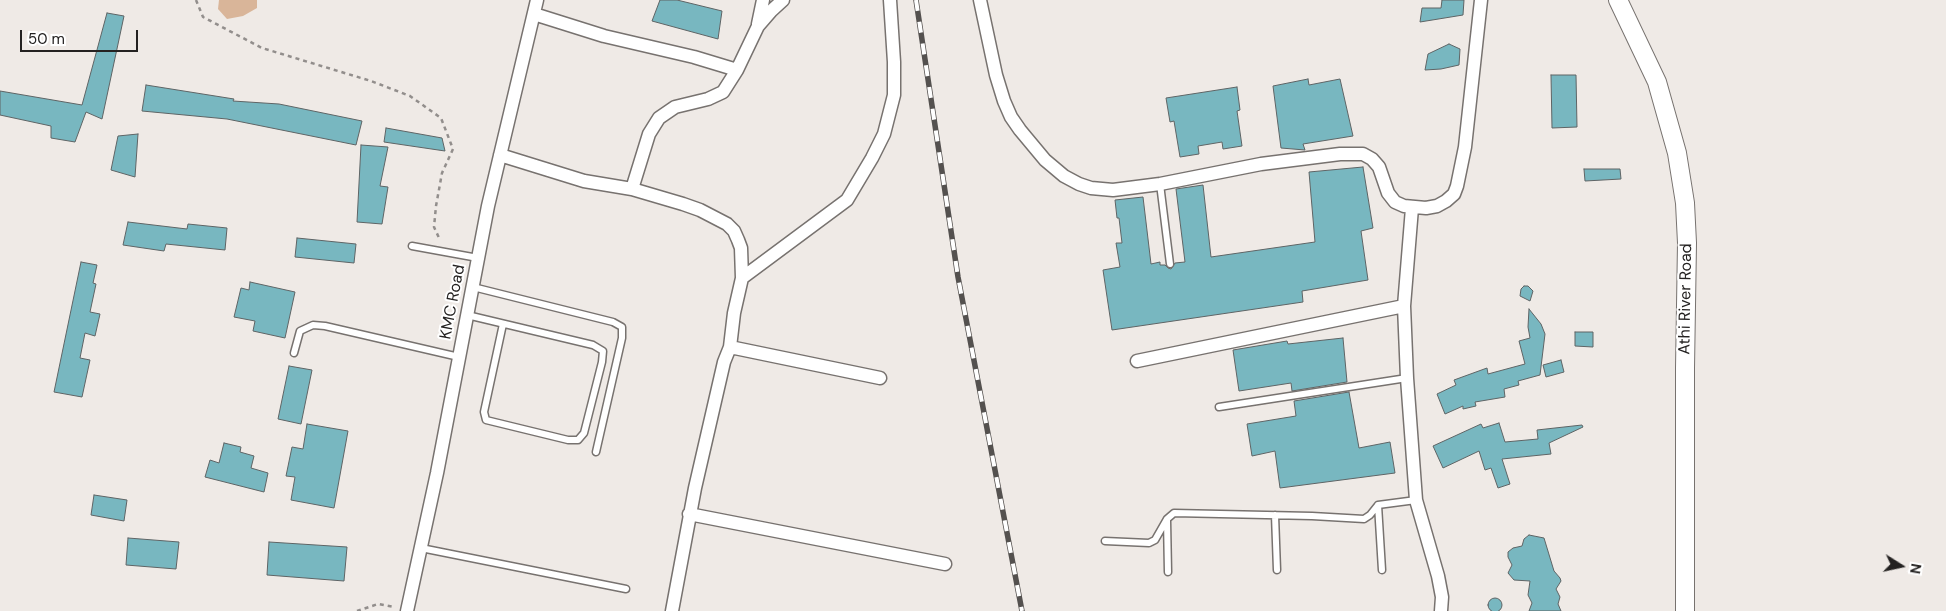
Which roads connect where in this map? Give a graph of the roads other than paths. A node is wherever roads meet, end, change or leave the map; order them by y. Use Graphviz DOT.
graph roads {
  1 [pos="537,0"];
  2 [pos="763,0"];
  3 [pos="783,0"];
  4 [pos="890,0"];
  5 [pos="980,0"];
  6 [pos="1481,0"];
  7 [pos="1618,0"];
  8 [pos="534,14"];
  9 [pos="758,26"];
  10 [pos="737,70"];
  11 [pos="500,155"];
  12 [pos="1160,184"];
  13 [pos="632,189"];
  14 [pos="1412,208"];
  15 [pos="412,246"];
  16 [pos="478,258"];
  17 [pos="1170,264"];
  18 [pos="742,278"];
  19 [pos="473,288"];
  20 [pos="1404,306"];
  21 [pos="467,315"];
  22 [pos="503,324"];
  23 [pos="730,347"];
  24 [pos="294,354"];
  25 [pos="459,357"];
  26 [pos="1137,361"];
  27 [pos="880,378"];
  28 [pos="1407,378"];
  29 [pos="1219,407"];
  30 [pos="596,452"];
  31 [pos="1416,500"];
  32 [pos="1378,505"];
  33 [pos="690,514"];
  34 [pos="1275,514"];
  35 [pos="1166,519"];
  36 [pos="1105,541"];
  37 [pos="421,548"];
  38 [pos="945,564"];
  39 [pos="1278,570"];
  40 [pos="1382,570"];
  41 [pos="1168,572"];
  42 [pos="626,589"];
  43 [pos="407,610"];
  44 [pos="672,611"];
  45 [pos="1441,611"];
  46 [pos="1684,611"];
  1 -- 8 [label="street, KMC Road"];
  2 -- 9 [label="street"];
  3 -- 9 [label="street"];
  4 -- 18 [label="street"];
  5 -- 12 [label="street"];
  6 -- 14 [label="street"];
  7 -- 46 [label="main road, Athi River Road"];
  8 -- 10 [label="street"];
  8 -- 11 [label="street, KMC Road"];
  9 -- 10 [label="street"];
  10 -- 13 [label="street"];
  11 -- 13 [label="street"];
  11 -- 16 [label="street, KMC Road"];
  12 -- 14 [label="street"];
  12 -- 17 [label="lane"];
  13 -- 18 [label="street"];
  14 -- 20 [label="street"];
  15 -- 16 [label="lane"];
  16 -- 19 [label="street, KMC Road"];
  18 -- 23 [label="street"];
  19 -- 21 [label="street, KMC Road"];
  19 -- 30 [label="lane"];
  20 -- 26 [label="street"];
  20 -- 28 [label="street"];
  21 -- 22 [label="lane"];
  21 -- 25 [label="street, KMC Road"];
  22 -- 22 [label="lane"];
  23 -- 27 [label="street"];
  23 -- 33 [label="street"];
  24 -- 25 [label="lane"];
  25 -- 37 [label="street, KMC Road"];
  28 -- 29 [label="lane"];
  28 -- 31 [label="street"];
  31 -- 32 [label="lane"];
  31 -- 45 [label="street"];
  32 -- 34 [label="lane"];
  32 -- 40 [label="lane"];
  33 -- 38 [label="street"];
  33 -- 44 [label="street"];
  34 -- 35 [label="lane"];
  34 -- 39 [label="lane"];
  35 -- 36 [label="lane"];
  35 -- 41 [label="lane"];
  37 -- 42 [label="lane"];
  37 -- 43 [label="street, KMC Road"];
}
